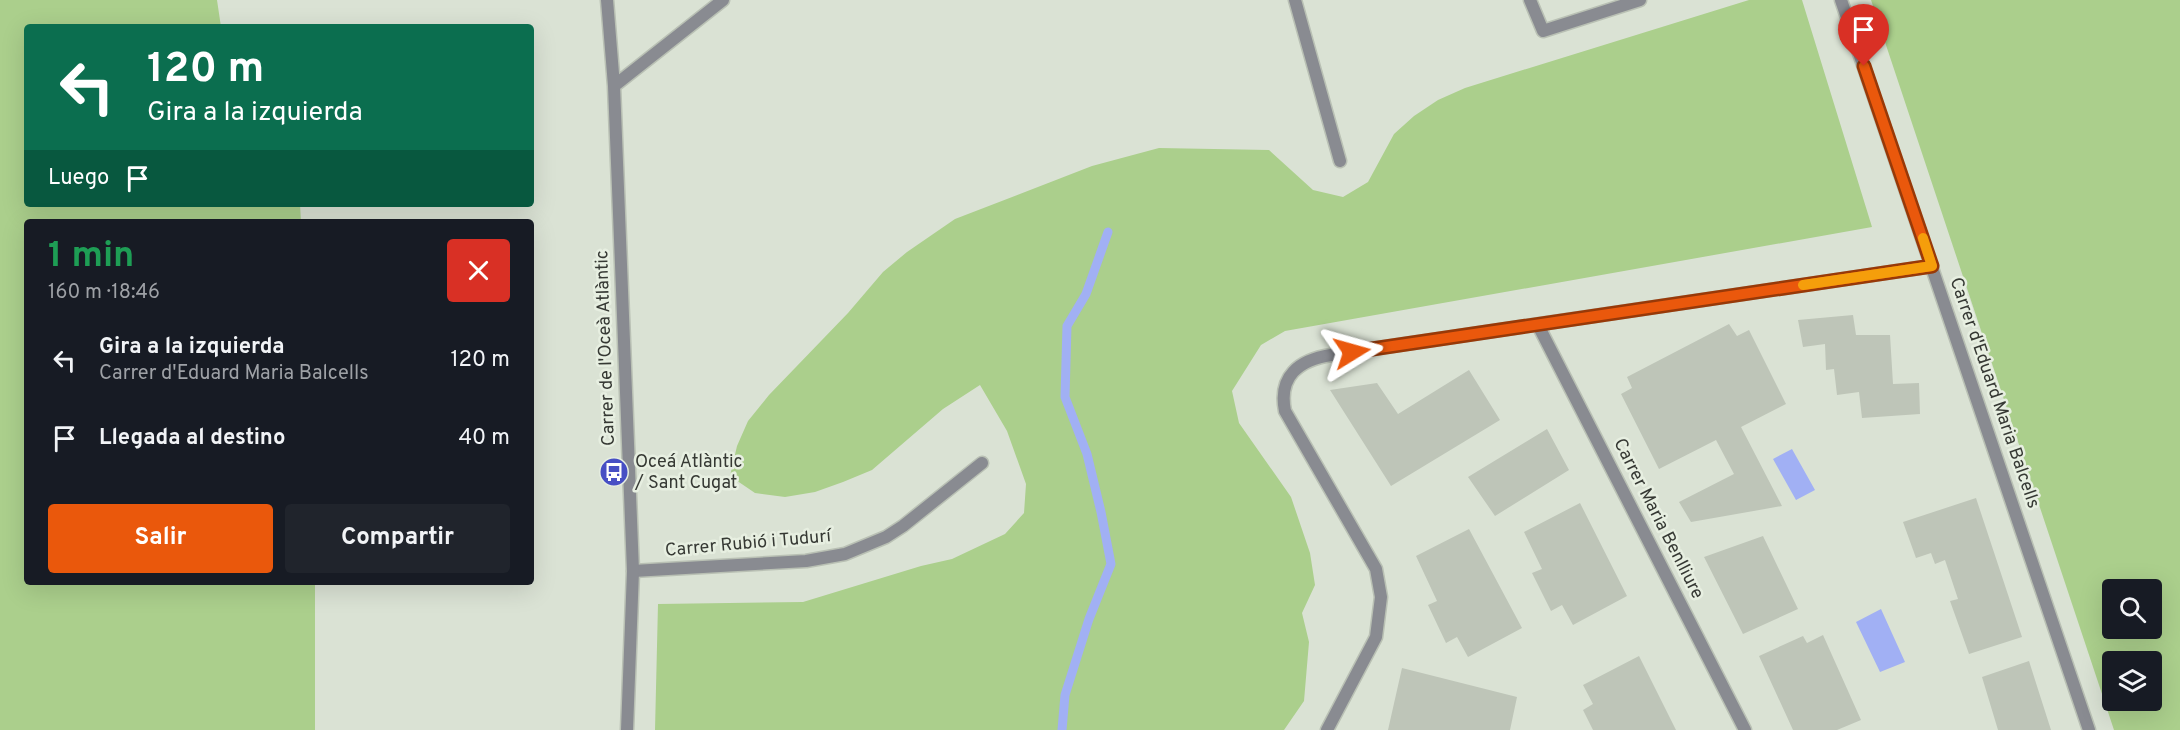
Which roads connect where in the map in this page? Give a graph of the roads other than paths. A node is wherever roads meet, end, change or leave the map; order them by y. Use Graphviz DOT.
graph roads {
  1 [pos="607,0"];
  2 [pos="723,0"];
  3 [pos="1295,0"];
  4 [pos="1530,0"];
  5 [pos="1640,0"];
  6 [pos="1841,0"];
  7 [pos="614,86"];
  8 [pos="1340,161"];
  9 [pos="1932,266"];
  10 [pos="1538,325"];
  11 [pos="982,463"];
  12 [pos="633,571"];
  13 [pos="627,730"];
  14 [pos="1327,730"];
  15 [pos="1745,730"];
  16 [pos="2089,730"];
  1 -- 7 [label="street, Carrer de l'Oceà Atlàntic"];
  2 -- 7 [label="street"];
  3 -- 8 [label="street"];
  4 -- 5 [label="street"];
  6 -- 9 [label="street, Carrer d'Eduard Maria Balcells"];
  7 -- 12 [label="street, Carrer de l'Oceà Atlàntic"];
  9 -- 10 [label="street"];
  9 -- 16 [label="street, Carrer d'Eduard Maria Balcells"];
  10 -- 14 [label="street"];
  10 -- 15 [label="street, Carrer Maria Benlliure"];
  11 -- 12 [label="street, Carrer Rubió i Tudurí"];
  12 -- 13 [label="street, Carrer de l'Oceà Atlàntic"];
}
